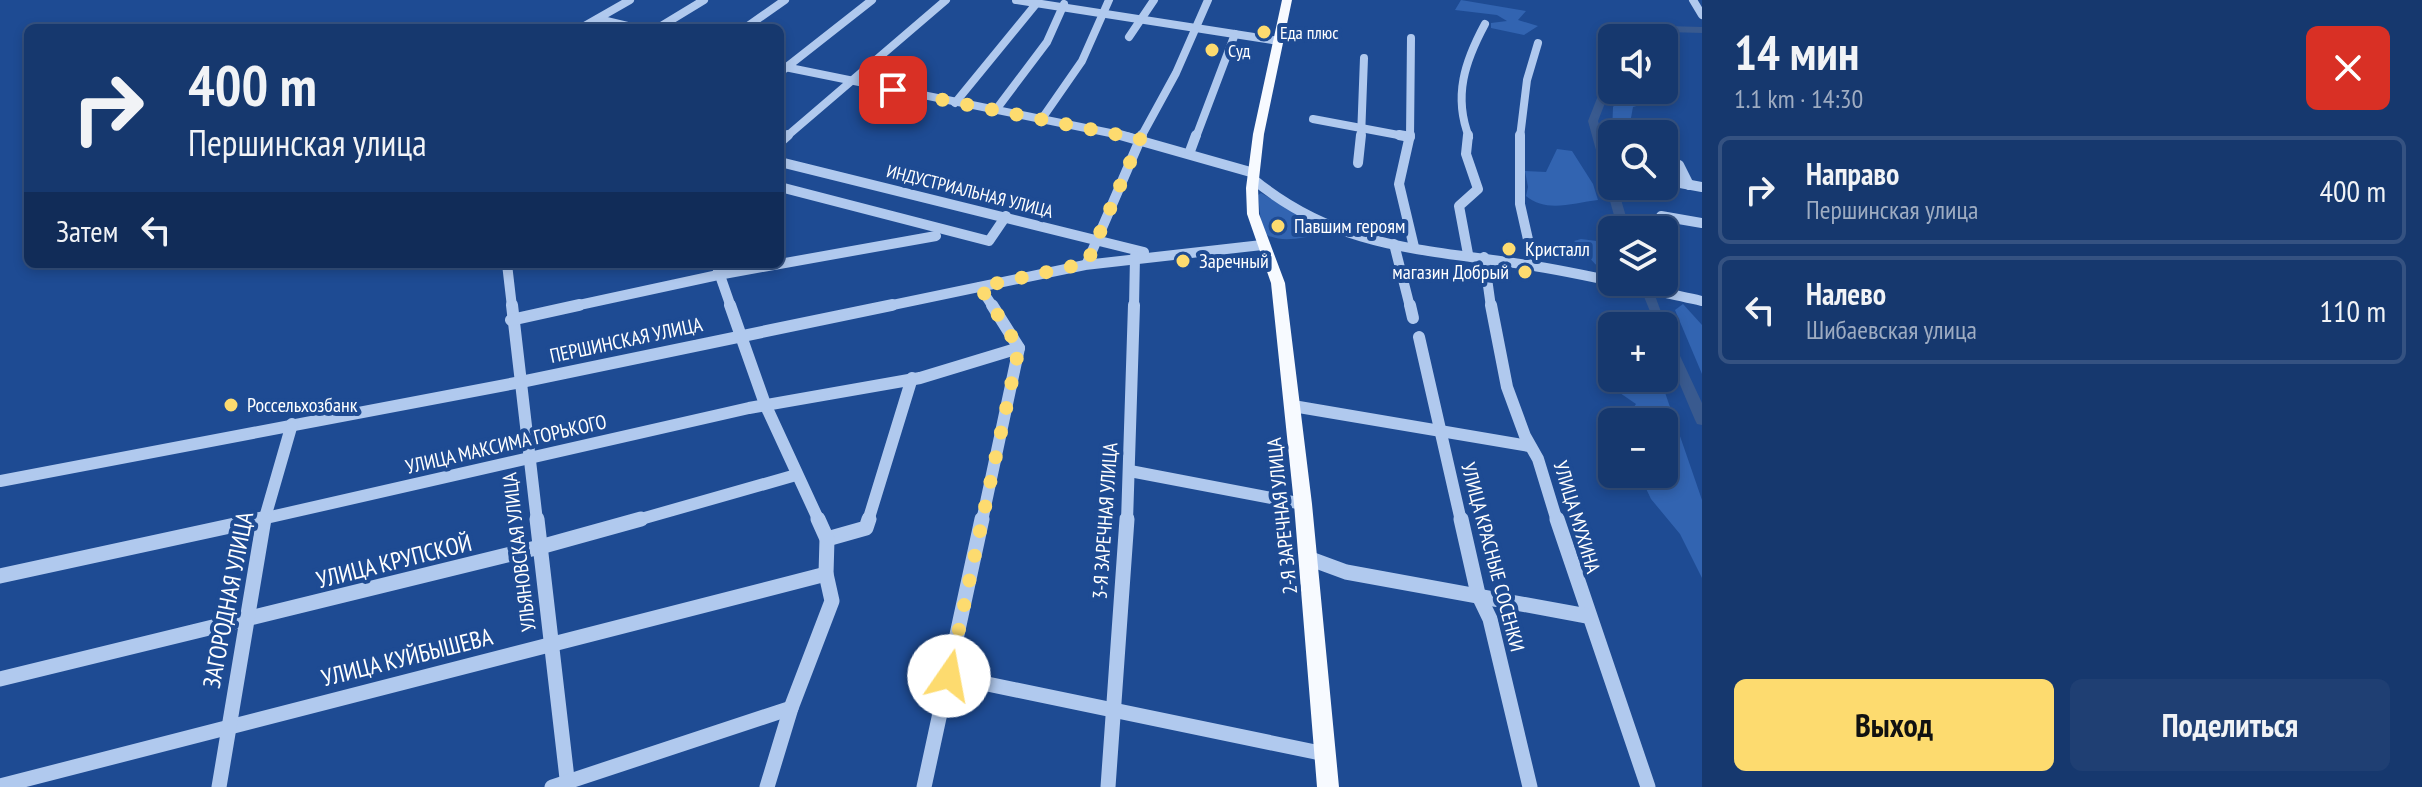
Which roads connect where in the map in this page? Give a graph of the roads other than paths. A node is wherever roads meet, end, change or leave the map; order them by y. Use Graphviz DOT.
graph roads {
  1 [pos="630,0"];
  2 [pos="704,0"];
  3 [pos="785,0"];
  4 [pos="872,0"];
  5 [pos="946,0"];
  6 [pos="1022,0"];
  7 [pos="1109,0"];
  8 [pos="1154,0"];
  9 [pos="1208,0"];
  10 [pos="1287,0"];
  11 [pos="1693,0"];
  12 [pos="1036,4"];
  13 [pos="1065,4"];
  14 [pos="1099,14"];
  15 [pos="1702,15"];
  16 [pos="598,19"];
  17 [pos="1142,21"];
  18 [pos="589,24"];
  19 [pos="619,24"];
  20 [pos="665,24"];
  21 [pos="751,24"];
  22 [pos="1485,24"];
  23 [pos="1194,26"];
  24 [pos="1235,34"];
  25 [pos="1129,37"];
  26 [pos="1411,38"];
  27 [pos="1279,41"];
  28 [pos="1538,43"];
  29 [pos="1364,58"];
  30 [pos="784,66"];
  31 [pos="784,68"];
  32 [pos="851,82"];
  33 [pos="955,103"];
  34 [pos="995,111"];
  35 [pos="1313,119"];
  36 [pos="1041,120"];
  37 [pos="1361,128"];
  38 [pos="1410,137"];
  39 [pos="784,139"];
  40 [pos="1140,139"];
  41 [pos="1189,154"];
  42 [pos="784,163"];
  43 [pos="1358,163"];
  44 [pos="1679,165"];
  45 [pos="1253,181"];
  46 [pos="1678,183"];
  47 [pos="1689,185"];
  48 [pos="1702,187"];
  49 [pos="784,188"];
  50 [pos="1006,216"];
  51 [pos="1678,219"];
  52 [pos="1702,223"];
  53 [pos="936,236"];
  54 [pos="1097,239"];
  55 [pos="1394,244"];
  56 [pos="1262,245"];
  57 [pos="1414,247"];
  58 [pos="1151,254"];
  59 [pos="1468,254"];
  60 [pos="1135,256"];
  61 [pos="1484,257"];
  62 [pos="784,260"];
  63 [pos="1087,263"];
  64 [pos="1534,266"];
  65 [pos="507,268"];
  66 [pos="717,270"];
  67 [pos="980,287"];
  68 [pos="1702,301"];
  69 [pos="1413,318"];
  70 [pos="511,320"];
  71 [pos="741,334"];
  72 [pos="1419,337"];
  73 [pos="1019,348"];
  74 [pos="912,378"];
  75 [pos="521,382"];
  76 [pos="765,404"];
  77 [pos="1293,406"];
  78 [pos="292,424"];
  79 [pos="1441,433"];
  80 [pos="1529,446"];
  81 [pos="529,459"];
  82 [pos="1130,471"];
  83 [pos="796,475"];
  84 [pos="0,481"];
  85 [pos="1303,504"];
  86 [pos="264,519"];
  87 [pos="827,539"];
  88 [pos="540,547"];
  89 [pos="1308,558"];
  90 [pos="826,574"];
  91 [pos="0,576"];
  92 [pos="1478,594"];
  93 [pos="1587,616"];
  94 [pos="245,621"];
  95 [pos="550,646"];
  96 [pos="949,676"];
  97 [pos="0,679"];
  98 [pos="1111,707"];
  99 [pos="791,708"];
  100 [pos="227,727"];
  101 [pos="1325,754"];
  102 [pos="562,785"];
  103 [pos="0,786"];
  104 [pos="219,787"];
  105 [pos="767,787"];
  106 [pos="924,787"];
  107 [pos="1108,787"];
  108 [pos="1328,787"];
  109 [pos="1530,787"];
  110 [pos="1648,787"];
  1 -- 16 [label="street"];
  2 -- 20 [label="street"];
  3 -- 21 [label="street"];
  4 -- 30 [label="street"];
  5 -- 32 [label="street"];
  6 -- 12 [label="street"];
  7 -- 14 [label="street"];
  8 -- 17 [label="street"];
  9 -- 23 [label="street"];
  10 -- 27 [label="main road, 2-Я ЗАРЕЧНАЯ УЛИЦА"];
  11 -- 15 [label="street"];
  12 -- 13 [label="street"];
  12 -- 33 [label="street"];
  13 -- 14 [label="street"];
  13 -- 34 [label="street"];
  14 -- 17 [label="street"];
  14 -- 36 [label="street"];
  16 -- 18 [label="street"];
  16 -- 19 [label="street"];
  17 -- 23 [label="street"];
  17 -- 25 [label="street"];
  22 -- 59 [label="street"];
  23 -- 24 [label="street"];
  23 -- 40 [label="street"];
  24 -- 27 [label="street"];
  24 -- 41 [label="street"];
  26 -- 38 [label="street"];
  27 -- 45 [label="main road, 2-Я ЗАРЕЧНАЯ УЛИЦА"];
  28 -- 64 [label="street"];
  29 -- 37 [label="street"];
  31 -- 32 [label="street"];
  32 -- 33 [label="street"];
  32 -- 39 [label="street"];
  33 -- 34 [label="street"];
  34 -- 36 [label="street"];
  35 -- 37 [label="street"];
  36 -- 40 [label="street"];
  37 -- 38 [label="street"];
  37 -- 43 [label="street"];
  38 -- 57 [label="street"];
  40 -- 41 [label="street"];
  40 -- 54 [label="street"];
  41 -- 45 [label="street"];
  42 -- 50 [label="street, ИНДУСТРИАЛЬНАЯ УЛИЦА"];
  44 -- 47 [label="street"];
  45 -- 55 [label="street"];
  45 -- 56 [label="main road, 2-Я ЗАРЕЧНАЯ УЛИЦА"];
  46 -- 47 [label="street"];
  47 -- 48 [label="street"];
  49 -- 50 [label="street"];
  50 -- 54 [label="street, ИНДУСТРИАЛЬНАЯ УЛИЦА"];
  51 -- 52 [label="street"];
  53 -- 62 [label="street"];
  54 -- 58 [label="street, ИНДУСТРИАЛЬНАЯ УЛИЦА"];
  54 -- 63 [label="street"];
  55 -- 57 [label="street"];
  55 -- 69 [label="street"];
  56 -- 58 [label="street, ПЕРШИНСКАЯ УЛИЦА"];
  56 -- 77 [label="main road, 2-Я ЗАРЕЧНАЯ УЛИЦА"];
  57 -- 59 [label="street"];
  58 -- 60 [label="street, ПЕРШИНСКАЯ УЛИЦА"];
  59 -- 61 [label="street"];
  60 -- 63 [label="street, ПЕРШИНСКАЯ УЛИЦА"];
  60 -- 82 [label="street, 3-Я ЗАРЕЧНАЯ УЛИЦА"];
  61 -- 64 [label="street"];
  61 -- 80 [label="street, УЛИЦА МУХИНА"];
  63 -- 67 [label="street, ПЕРШИНСКАЯ УЛИЦА"];
  64 -- 68 [label="street"];
  65 -- 70 [label="street, УЛЬЯНОВСКАЯ УЛИЦА"];
  66 -- 70 [label="street"];
  66 -- 71 [label="street"];
  67 -- 71 [label="street, ПЕРШИНСКАЯ УЛИЦА"];
  67 -- 73 [label="street"];
  70 -- 75 [label="street, УЛЬЯНОВСКАЯ УЛИЦА"];
  71 -- 75 [label="street, ПЕРШИНСКАЯ УЛИЦА"];
  71 -- 76 [label="street"];
  72 -- 79 [label="street, УЛИЦА КРАСНЫЕ СОСЕНКИ"];
  73 -- 74 [label="street, УЛИЦА МАКСИМА ГОРЬКОГО"];
  73 -- 96 [label="street"];
  74 -- 76 [label="street, УЛИЦА МАКСИМА ГОРЬКОГО"];
  74 -- 87 [label="street"];
  75 -- 78 [label="street, ПЕРШИНСКАЯ УЛИЦА"];
  75 -- 81 [label="street, УЛЬЯНОВСКАЯ УЛИЦА"];
  76 -- 81 [label="street, УЛИЦА МАКСИМА ГОРЬКОГО"];
  76 -- 83 [label="street"];
  77 -- 79 [label="street"];
  77 -- 85 [label="main road, 2-Я ЗАРЕЧНАЯ УЛИЦА"];
  78 -- 84 [label="street, ПЕРШИНСКАЯ УЛИЦА"];
  78 -- 86 [label="street, ЗАГОРОДНАЯ УЛИЦА"];
  79 -- 80 [label="street"];
  79 -- 92 [label="street, УЛИЦА КРАСНЫЕ СОСЕНКИ"];
  80 -- 93 [label="street, УЛИЦА МУХИНА"];
  81 -- 86 [label="street, УЛИЦА МАКСИМА ГОРЬКОГО"];
  81 -- 88 [label="street, УЛЬЯНОВСКАЯ УЛИЦА"];
  82 -- 85 [label="street"];
  82 -- 98 [label="street, 3-Я ЗАРЕЧНАЯ УЛИЦА"];
  83 -- 87 [label="street"];
  83 -- 88 [label="street, УЛИЦА КРУПСКОЙ"];
  85 -- 89 [label="main road, 2-Я ЗАРЕЧНАЯ УЛИЦА"];
  86 -- 91 [label="street, УЛИЦА МАКСИМА ГОРЬКОГО"];
  86 -- 94 [label="street, ЗАГОРОДНАЯ УЛИЦА"];
  87 -- 90 [label="street"];
  88 -- 94 [label="street, УЛИЦА КРУПСКОЙ"];
  88 -- 95 [label="street, УЛЬЯНОВСКАЯ УЛИЦА"];
  89 -- 92 [label="street"];
  89 -- 101 [label="main road, 2-Я ЗАРЕЧНАЯ УЛИЦА"];
  90 -- 95 [label="street, УЛИЦА КУЙБЫШЕВА"];
  90 -- 99 [label="street"];
  92 -- 93 [label="street"];
  92 -- 109 [label="street, УЛИЦА КРАСНЫЕ СОСЕНКИ"];
  93 -- 110 [label="street, УЛИЦА МУХИНА"];
  94 -- 97 [label="street, УЛИЦА КРУПСКОЙ"];
  94 -- 100 [label="street, ЗАГОРОДНАЯ УЛИЦА"];
  95 -- 100 [label="street, УЛИЦА КУЙБЫШЕВА"];
  95 -- 102 [label="street, УЛЬЯНОВСКАЯ УЛИЦА"];
  96 -- 98 [label="street"];
  96 -- 106 [label="street"];
  98 -- 101 [label="street"];
  98 -- 107 [label="street, 3-Я ЗАРЕЧНАЯ УЛИЦА"];
  99 -- 102 [label="street"];
  99 -- 105 [label="street"];
  100 -- 103 [label="street, УЛИЦА КУЙБЫШЕВА"];
  100 -- 104 [label="street, ЗАГОРОДНАЯ УЛИЦА"];
  101 -- 108 [label="main road, 2-Я ЗАРЕЧНАЯ УЛИЦА"];
}
